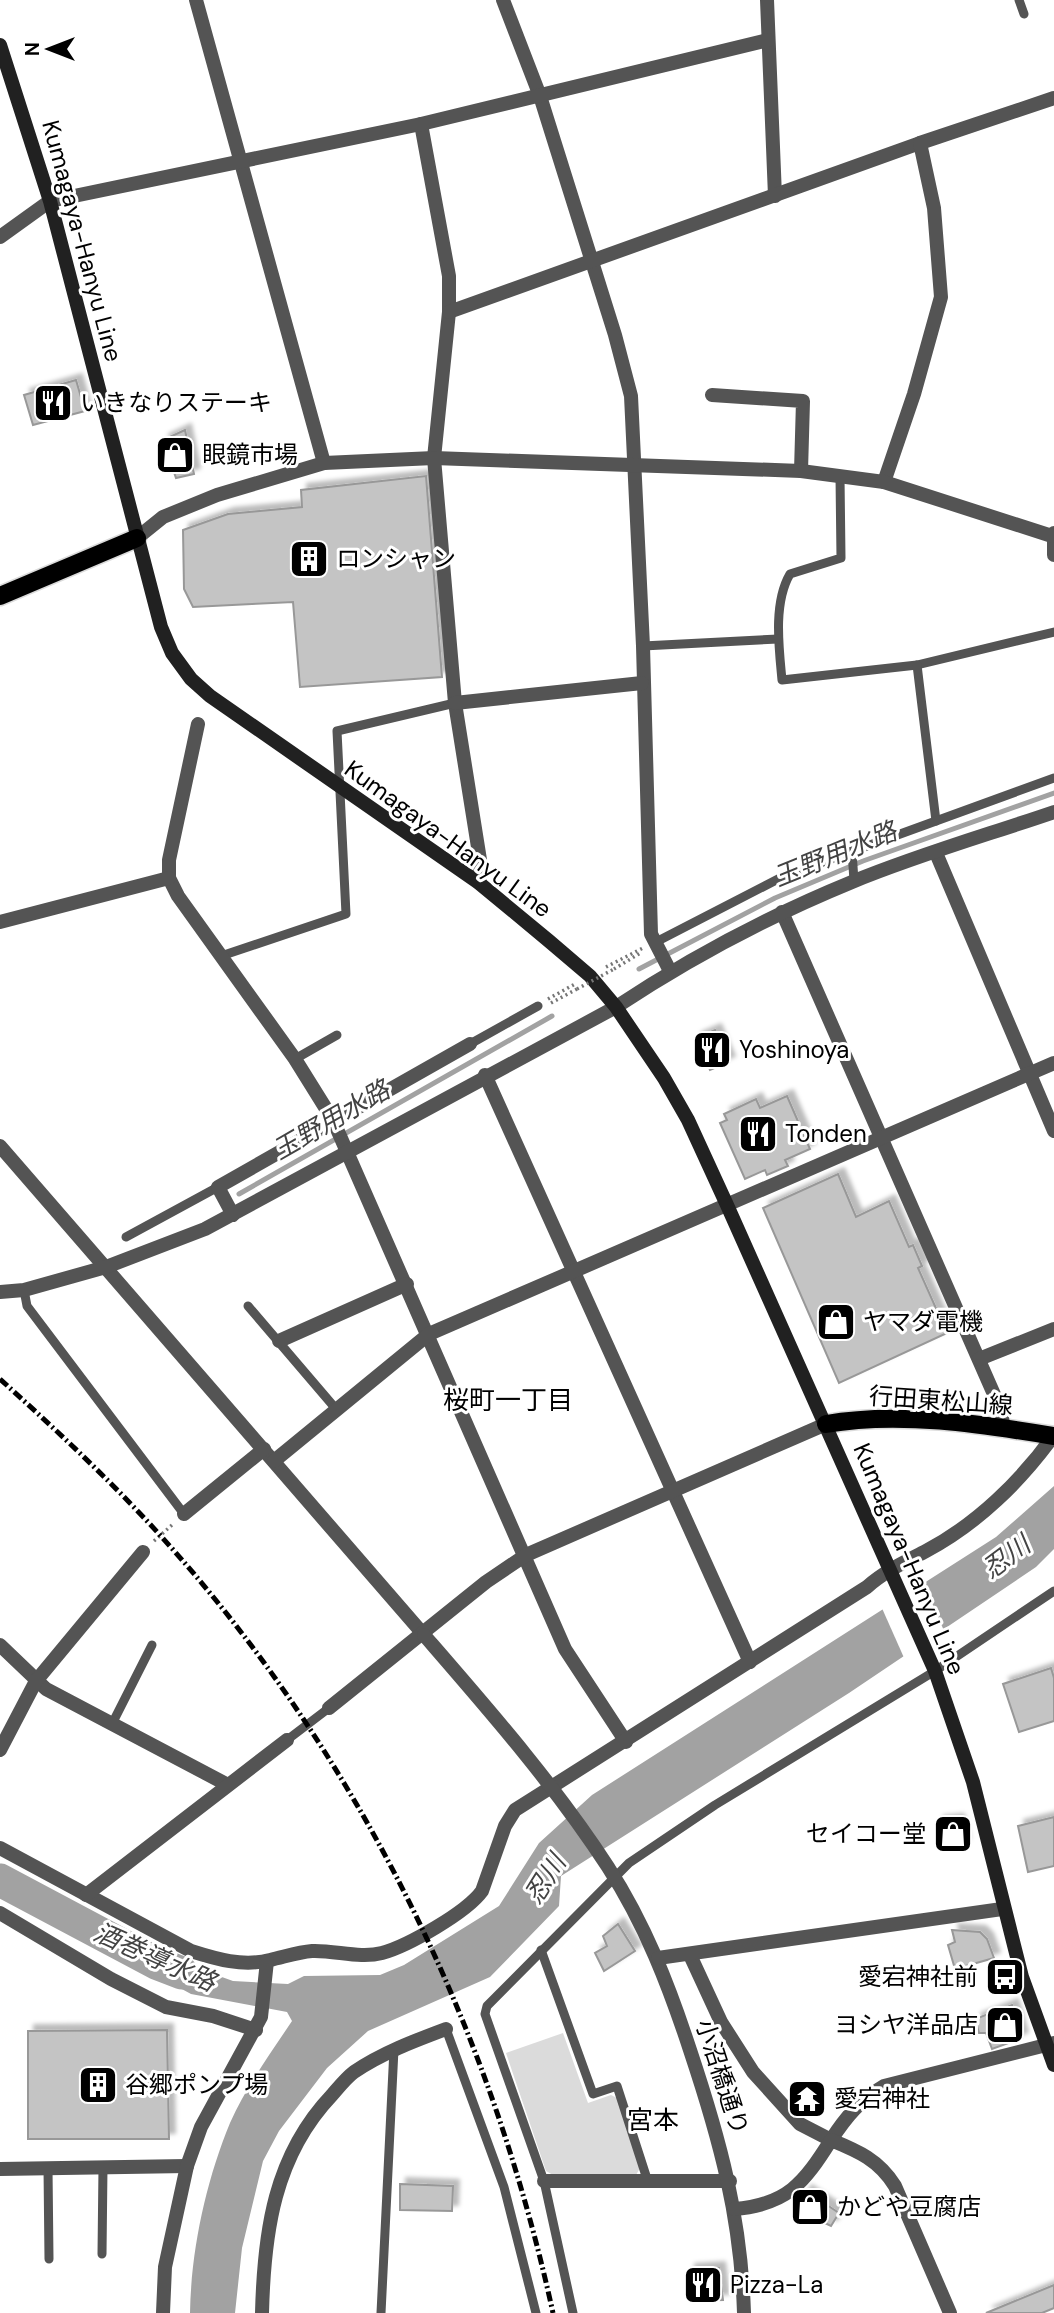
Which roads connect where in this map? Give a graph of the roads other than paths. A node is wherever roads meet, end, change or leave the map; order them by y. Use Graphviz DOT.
graph roads {
  1 [pos="196,0"];
  2 [pos="503,0"];
  3 [pos="767,0"];
  4 [pos="1019,0"];
  5 [pos="1024,14"];
  6 [pos="768,40"];
  7 [pos="0,45"];
  8 [pos="540,96"];
  9 [pos="1054,97"];
  10 [pos="421,124"];
  11 [pos="920,144"];
  12 [pos="241,162"];
  13 [pos="775,196"];
  14 [pos="50,201"];
  15 [pos="0,237"];
  16 [pos="592,262"];
  17 [pos="449,312"];
  18 [pos="712,395"];
  19 [pos="434,458"];
  20 [pos="324,463"];
  21 [pos="635,467"];
  22 [pos="801,471"];
  23 [pos="840,476"];
  24 [pos="884,482"];
  25 [pos="1053,534"];
  26 [pos="137,538"];
  27 [pos="1054,555"];
  28 [pos="0,596"];
  29 [pos="1054,632"];
  30 [pos="778,639"];
  31 [pos="643,646"];
  32 [pos="917,665"];
  33 [pos="642,683"];
  34 [pos="455,703"];
  35 [pos="198,724"];
  36 [pos="1054,778"];
  37 [pos="339,786"];
  38 [pos="1054,812"];
  39 [pos="936,821"];
  40 [pos="852,852"];
  41 [pos="936,853"];
  42 [pos="854,876"];
  43 [pos="169,878"];
  44 [pos="479,883"];
  45 [pos="782,912"];
  46 [pos="0,922"];
  47 [pos="652,945"];
  48 [pos="221,956"];
  49 [pos="669,969"];
  50 [pos="543,1006"];
  51 [pos="616,1007"];
  52 [pos="338,1035"];
  53 [pos="470,1044"];
  54 [pos="295,1059"];
  55 [pos="1054,1063"];
  56 [pos="485,1075"];
  57 [pos="1028,1075"];
  58 [pos="335,1124"];
  59 [pos="1054,1130"];
  60 [pos="883,1137"];
  61 [pos="0,1146"];
  62 [pos="345,1148"];
  63 [pos="218,1187"];
  64 [pos="727,1205"];
  65 [pos="233,1214"];
  66 [pos="126,1237"];
  67 [pos="106,1267"];
  68 [pos="574,1272"];
  69 [pos="407,1284"];
  70 [pos="24,1290"];
  71 [pos="0,1292"];
  72 [pos="248,1306"];
  73 [pos="1054,1329"];
  74 [pos="429,1334"];
  75 [pos="279,1342"];
  76 [pos="979,1359"];
  77 [pos="336,1409"];
  78 [pos="826,1424"];
  79 [pos="1004,1428"];
  80 [pos="1054,1436"];
  81 [pos="264,1449"];
  82 [pos="274,1461"];
  83 [pos="674,1491"];
  84 [pos="184,1514"];
  85 [pos="143,1552"];
  86 [pos="526,1555"];
  87 [pos="893,1574"];
  88 [pos="1054,1591"];
  89 [pos="424,1635"];
  90 [pos="0,1645"];
  91 [pos="152,1645"];
  92 [pos="750,1662"];
  93 [pos="933,1667"];
  94 [pos="36,1681"];
  95 [pos="329,1708"];
  96 [pos="113,1722"];
  97 [pos="287,1740"];
  98 [pos="626,1742"];
  99 [pos="0,1751"];
  100 [pos="226,1784"];
  101 [pos="555,1789"];
  102 [pos="0,1848"];
  103 [pos="612,1874"];
  104 [pos="86,1895"];
  105 [pos="1003,1909"];
  106 [pos="0,1913"];
  107 [pos="541,1950"];
  108 [pos="690,1955"];
  109 [pos="658,1958"];
  110 [pos="267,1961"];
  111 [pos="258,2024"];
  112 [pos="446,2029"];
  113 [pos="1050,2044"];
  114 [pos="394,2049"];
  115 [pos="1054,2066"];
  116 [pos="831,2140"];
  117 [pos="187,2166"];
  118 [pos="103,2167"];
  119 [pos="48,2168"];
  120 [pos="0,2169"];
  121 [pos="730,2180"];
  122 [pos="544,2181"];
  123 [pos="648,2182"];
  124 [pos="734,2209"];
  125 [pos="102,2254"];
  126 [pos="49,2259"];
  127 [pos="163,2313"];
  128 [pos="262,2313"];
  129 [pos="381,2313"];
  130 [pos="536,2313"];
  131 [pos="573,2313"];
  132 [pos="744,2313"];
  133 [pos="950,2313"];
  1 -- 12 [label="street"];
  2 -- 8 [label="street"];
  3 -- 6 [label="street"];
  4 -- 5 [label="lane"];
  6 -- 8 [label="street"];
  6 -- 13 [label="street"];
  7 -- 14 [label="main road, Kumagaya-Hanyu Line"];
  8 -- 10 [label="street"];
  8 -- 16 [label="street"];
  9 -- 11 [label="street"];
  10 -- 12 [label="street"];
  10 -- 17 [label="street"];
  11 -- 13 [label="street"];
  11 -- 24 [label="street"];
  12 -- 14 [label="street"];
  12 -- 20 [label="street"];
  13 -- 16 [label="street"];
  14 -- 15 [label="street"];
  14 -- 26 [label="main road, Kumagaya-Hanyu Line"];
  16 -- 17 [label="street"];
  16 -- 21 [label="street"];
  17 -- 19 [label="street"];
  18 -- 22 [label="street"];
  19 -- 20 [label="street"];
  19 -- 21 [label="street"];
  19 -- 34 [label="street"];
  20 -- 26 [label="street"];
  21 -- 22 [label="street"];
  21 -- 31 [label="street"];
  22 -- 23 [label="street"];
  23 -- 24 [label="street"];
  23 -- 30 [label="lane"];
  24 -- 25 [label="street"];
  25 -- 27 [label="street"];
  26 -- 28 [label="main road"];
  26 -- 37 [label="main road, Kumagaya-Hanyu Line"];
  29 -- 32 [label="lane"];
  30 -- 31 [label="lane"];
  30 -- 32 [label="lane"];
  31 -- 33 [label="street"];
  32 -- 39 [label="lane"];
  33 -- 34 [label="street"];
  33 -- 47 [label="street"];
  34 -- 37 [label="lane"];
  34 -- 44 [label="street"];
  35 -- 43 [label="street"];
  36 -- 39 [label="lane"];
  37 -- 44 [label="main road, Kumagaya-Hanyu Line"];
  37 -- 48 [label="lane"];
  38 -- 41 [label="street"];
  39 -- 40 [label="lane"];
  40 -- 42 [label="lane"];
  40 -- 47 [label="lane"];
  41 -- 42 [label="street"];
  41 -- 57 [label="street"];
  42 -- 45 [label="street"];
  43 -- 46 [label="street"];
  43 -- 48 [label="street"];
  44 -- 51 [label="main road, Kumagaya-Hanyu Line"];
  45 -- 49 [label="street"];
  45 -- 60 [label="street"];
  47 -- 49 [label="street"];
  48 -- 54 [label="street"];
  49 -- 51 [label="street"];
  50 -- 53 [label="lane"];
  51 -- 56 [label="street"];
  51 -- 64 [label="main road, Kumagaya-Hanyu Line"];
  52 -- 54 [label="lane"];
  53 -- 58 [label="street"];
  54 -- 58 [label="street"];
  55 -- 57 [label="street"];
  56 -- 62 [label="street"];
  56 -- 68 [label="street"];
  57 -- 59 [label="street"];
  57 -- 60 [label="street"];
  58 -- 62 [label="street"];
  58 -- 63 [label="street"];
  60 -- 64 [label="street"];
  60 -- 76 [label="street"];
  61 -- 67 [label="street"];
  62 -- 65 [label="street"];
  62 -- 69 [label="street"];
  63 -- 65 [label="street"];
  63 -- 66 [label="lane"];
  64 -- 68 [label="street"];
  64 -- 78 [label="main road, Kumagaya-Hanyu Line"];
  65 -- 67 [label="street"];
  67 -- 70 [label="street"];
  67 -- 81 [label="street"];
  68 -- 74 [label="street"];
  68 -- 83 [label="street"];
  69 -- 74 [label="street"];
  69 -- 75 [label="street"];
  70 -- 71 [label="street"];
  70 -- 84 [label="lane"];
  72 -- 75 [label="lane"];
  73 -- 76 [label="street"];
  74 -- 77 [label="street"];
  74 -- 86 [label="street"];
  75 -- 77 [label="lane"];
  76 -- 79 [label="street"];
  77 -- 82 [label="street"];
  78 -- 79 [label="main road, 行田東松山線"];
  78 -- 83 [label="street"];
  78 -- 87 [label="main road, Kumagaya-Hanyu Line"];
  79 -- 80 [label="main road, 行田東松山線"];
  80 -- 87 [label="street"];
  81 -- 82 [label="street"];
  81 -- 84 [label="street"];
  82 -- 89 [label="street"];
  83 -- 86 [label="street"];
  83 -- 92 [label="street"];
  85 -- 94 [label="street"];
  86 -- 89 [label="street"];
  86 -- 98 [label="street"];
  87 -- 92 [label="street"];
  87 -- 93 [label="main road, Kumagaya-Hanyu Line"];
  88 -- 93 [label="lane"];
  89 -- 95 [label="street"];
  89 -- 101 [label="street"];
  90 -- 94 [label="street"];
  91 -- 96 [label="lane"];
  92 -- 98 [label="street"];
  93 -- 103 [label="lane"];
  93 -- 105 [label="main road, Kumagaya-Hanyu Line"];
  94 -- 96 [label="street"];
  94 -- 99 [label="street"];
  95 -- 97 [label="lane"];
  96 -- 100 [label="street"];
  97 -- 100 [label="street"];
  98 -- 101 [label="street"];
  100 -- 104 [label="street"];
  101 -- 103 [label="street, 小沼橋通り"];
  101 -- 110 [label="street"];
  102 -- 104 [label="street"];
  103 -- 107 [label="lane"];
  103 -- 109 [label="street, 小沼橋通り"];
  104 -- 110 [label="street"];
  105 -- 108 [label="street"];
  105 -- 113 [label="main road, Kumagaya-Hanyu Line"];
  106 -- 111 [label="street"];
  107 -- 122 [label="lane"];
  107 -- 123 [label="lane"];
  108 -- 109 [label="street"];
  108 -- 116 [label="street"];
  109 -- 121 [label="street, 小沼橋通り"];
  110 -- 111 [label="street"];
  111 -- 117 [label="street"];
  112 -- 114 [label="street"];
  112 -- 130 [label="lane"];
  113 -- 115 [label="main road, Kumagaya-Hanyu Line"];
  113 -- 116 [label="street"];
  114 -- 128 [label="street"];
  114 -- 129 [label="lane"];
  116 -- 124 [label="street"];
  116 -- 133 [label="street"];
  117 -- 118 [label="street"];
  117 -- 127 [label="street"];
  118 -- 119 [label="street"];
  118 -- 125 [label="lane"];
  119 -- 120 [label="street"];
  119 -- 126 [label="lane"];
  121 -- 123 [label="street"];
  121 -- 124 [label="street, 小沼橋通り"];
  122 -- 123 [label="street"];
  122 -- 131 [label="lane"];
  124 -- 132 [label="street, 小沼橋通り"];
}
